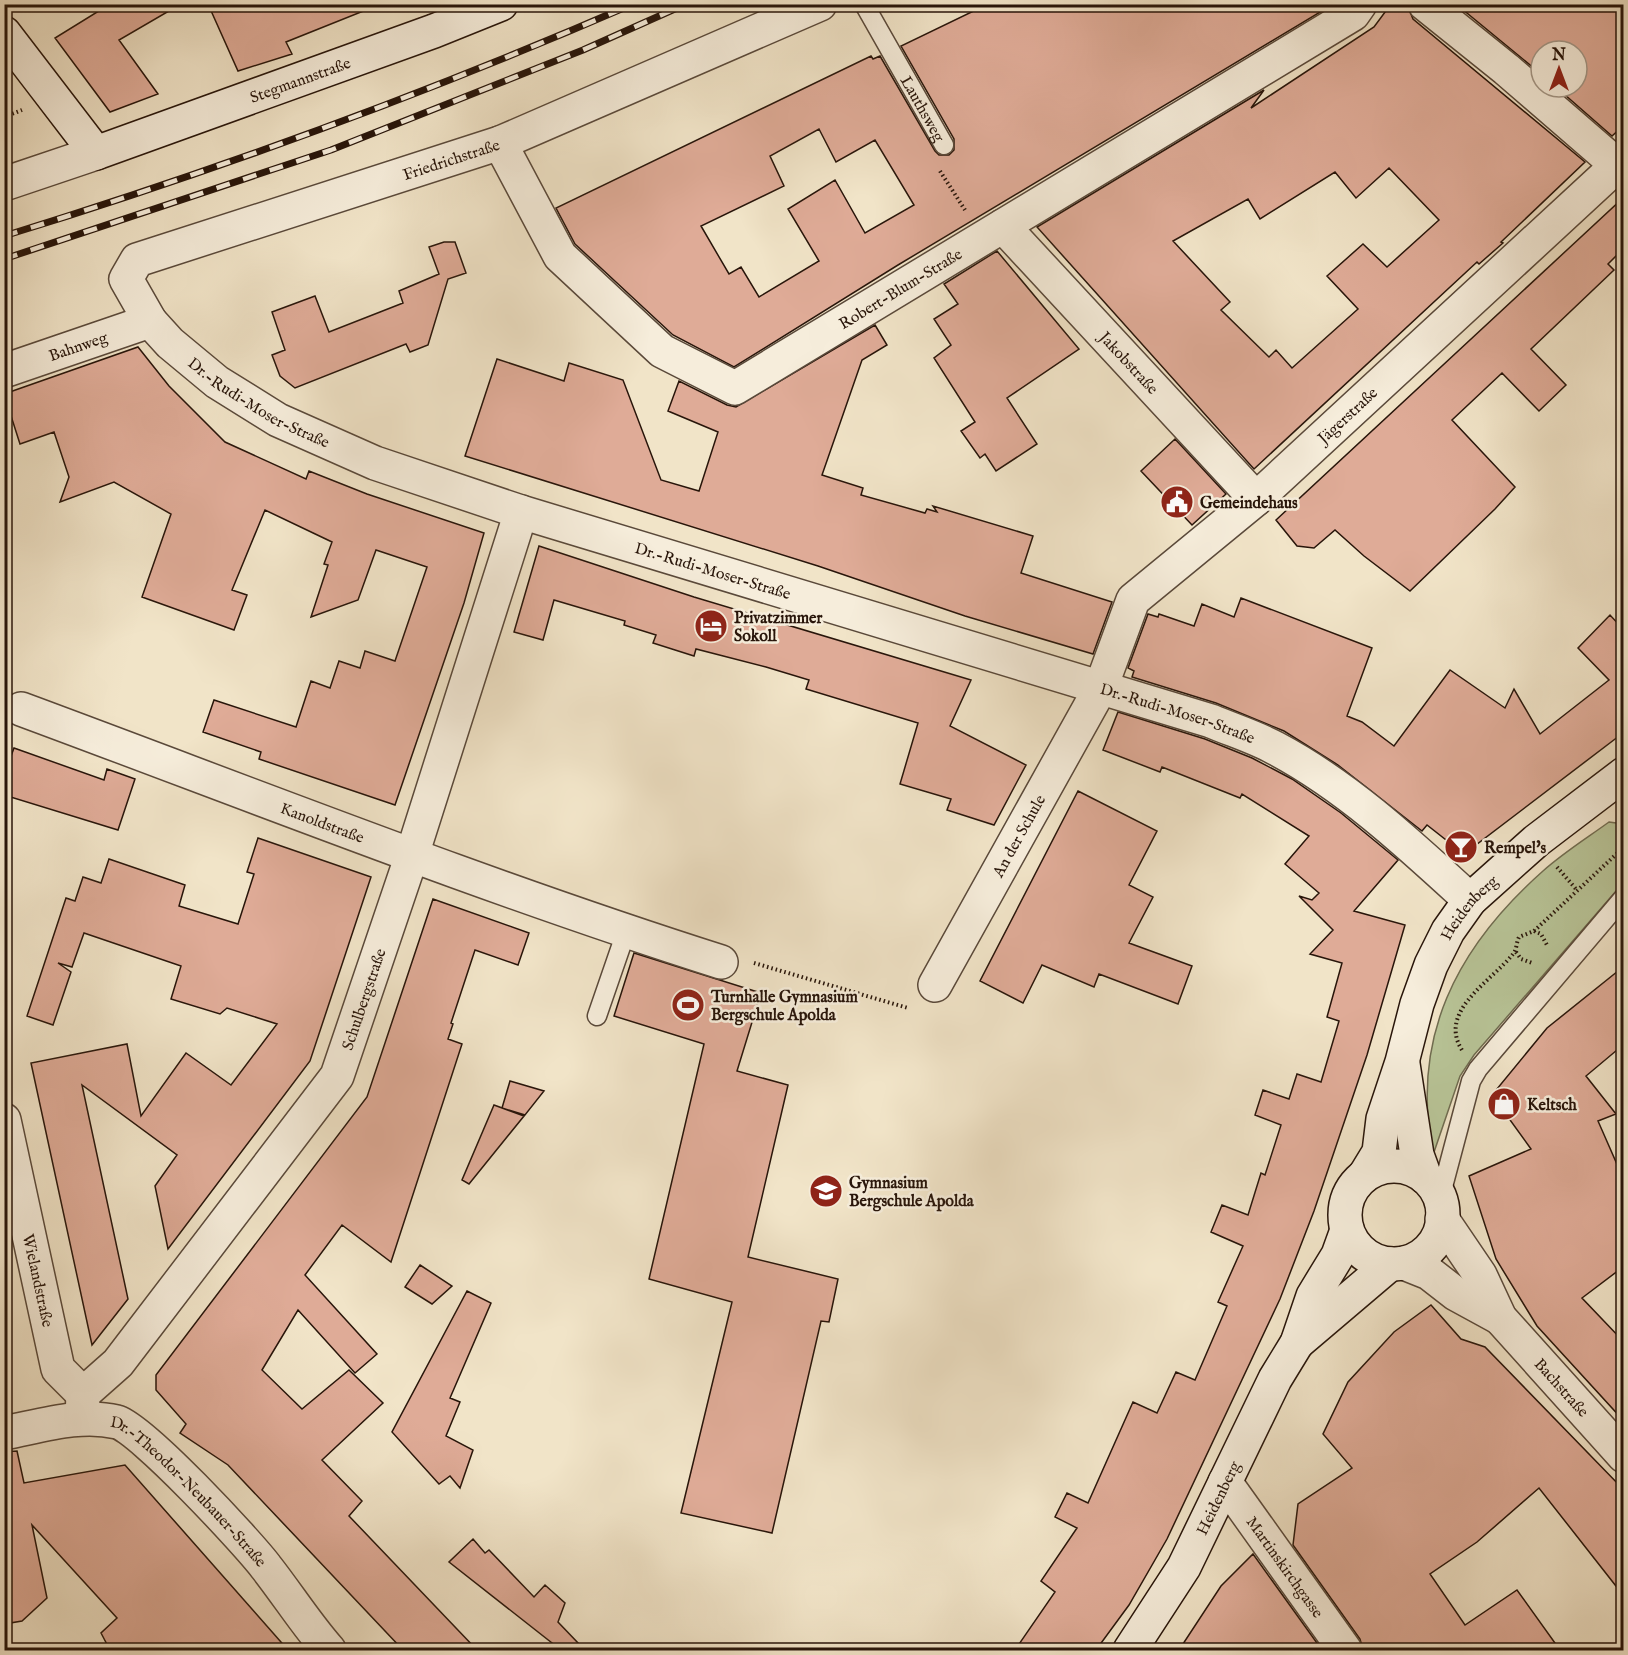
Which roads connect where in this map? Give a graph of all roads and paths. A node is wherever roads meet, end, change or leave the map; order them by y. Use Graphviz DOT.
graph roads {
  1 [pos="501,4"];
  2 [pos="820,4"];
  3 [pos="864,4"];
  4 [pos="1360,4"];
  5 [pos="1425,4"];
  6 [pos="4,33"];
  7 [pos="500,143"];
  8 [pos="944,145"];
  9 [pos="96,153"];
  10 [pos="1621,165"];
  11 [pos="4,184"];
  12 [pos="993,232"];
  13 [pos="150,321"];
  14 [pos="4,371"];
  15 [pos="1256,499"];
  16 [pos="521,512"];
  17 [pos="1101,687"];
  18 [pos="21,709"];
  19 [pos="1623,774"];
  20 [pos="1623,847"];
  21 [pos="412,855"];
  22 [pos="1623,897"];
  23 [pos="1470,900"];
  24 [pos="1534,931"];
  25 [pos="626,932"];
  26 [pos="1548,949"];
  27 [pos="1516,952"];
  28 [pos="721,962"];
  29 [pos="1539,962"];
  30 [pos="935,985"];
  31 [pos="911,1009"];
  32 [pos="597,1016"];
  33 [pos="1402,1062"];
  34 [pos="1478,1069"];
  35 [pos="4,1120"];
  36 [pos="1365,1175"];
  37 [pos="1436,1198"];
  38 [pos="1347,1230"];
  39 [pos="1397,1264"];
  40 [pos="1500,1318"];
  41 [pos="1297,1343"];
  42 [pos="82,1406"];
  43 [pos="4,1433"];
  44 [pos="1623,1456"];
  45 [pos="1225,1482"];
  46 [pos="329,1650"];
  47 [pos="1130,1650"];
  48 [pos="1345,1650"];
  1 -- 9 [label="street, Stegmannstraße"];
  2 -- 7 [label="street, Friedrichstraße"];
  3 -- 8 [label="lane, Lauthsweg"];
  4 -- 12 [label="street, Robert-Blum-Straße"];
  5 -- 10 [label="street"];
  6 -- 9 [label="street"];
  7 -- 12 [label="street, Robert-Blum-Straße"];
  7 -- 13 [label="street, Friedrichstraße"];
  8 -- 12 [label="path, Lauthsweg"];
  9 -- 11 [label="street, Stegmannstraße"];
  10 -- 15 [label="street, Jägerstraße"];
  12 -- 15 [label="street, Jakobstraße"];
  13 -- 14 [label="street, Bahnweg"];
  13 -- 16 [label="street, Dr.-Rudi-Moser-Straße"];
  15 -- 17 [label="street, Jägerstraße"];
  16 -- 17 [label="street, Dr.-Rudi-Moser-Straße"];
  16 -- 21 [label="street, Schulbergstraße"];
  17 -- 23 [label="street, Dr.-Rudi-Moser-Straße"];
  17 -- 30 [label="street, An der Schule"];
  18 -- 21 [label="street, Kanoldstraße"];
  19 -- 23 [label="street, Heidenberg"];
  20 -- 24 [label="path"];
  21 -- 25 [label="street, Kanoldstraße"];
  21 -- 42 [label="street, Schulbergstraße"];
  22 -- 34 [label="lane"];
  23 -- 33 [label="street, Heidenberg"];
  24 -- 26 [label="path"];
  24 -- 27 [label="path"];
  25 -- 28 [label="street, Kanoldstraße"];
  25 -- 32 [label="lane"];
  27 -- 29 [label="path"];
  27 -- 34 [label="path"];
  28 -- 31 [label="path"];
  33 -- 36 [label="street, Heidenberg"];
  33 -- 37 [label="street, Heidenberg"];
  34 -- 37 [label="lane"];
  35 -- 42 [label="street, Wielandstraße"];
  36 -- 37 [label="street"];
  36 -- 38 [label="street"];
  37 -- 39 [label="street"];
  37 -- 40 [label="street, Bachstraße"];
  38 -- 39 [label="street"];
  38 -- 41 [label="street, Heidenberg"];
  39 -- 40 [label="street, Bachstraße"];
  39 -- 41 [label="street, Heidenberg"];
  40 -- 44 [label="street, Bachstraße"];
  41 -- 45 [label="street, Heidenberg"];
  42 -- 43 [label="street, Dr.-Theodor-Neubauer-Straße"];
  42 -- 46 [label="street, Dr.-Theodor-Neubauer-Straße"];
  45 -- 47 [label="street, Heidenberg"];
  45 -- 48 [label="street, Martinskirchgasse"];
}
